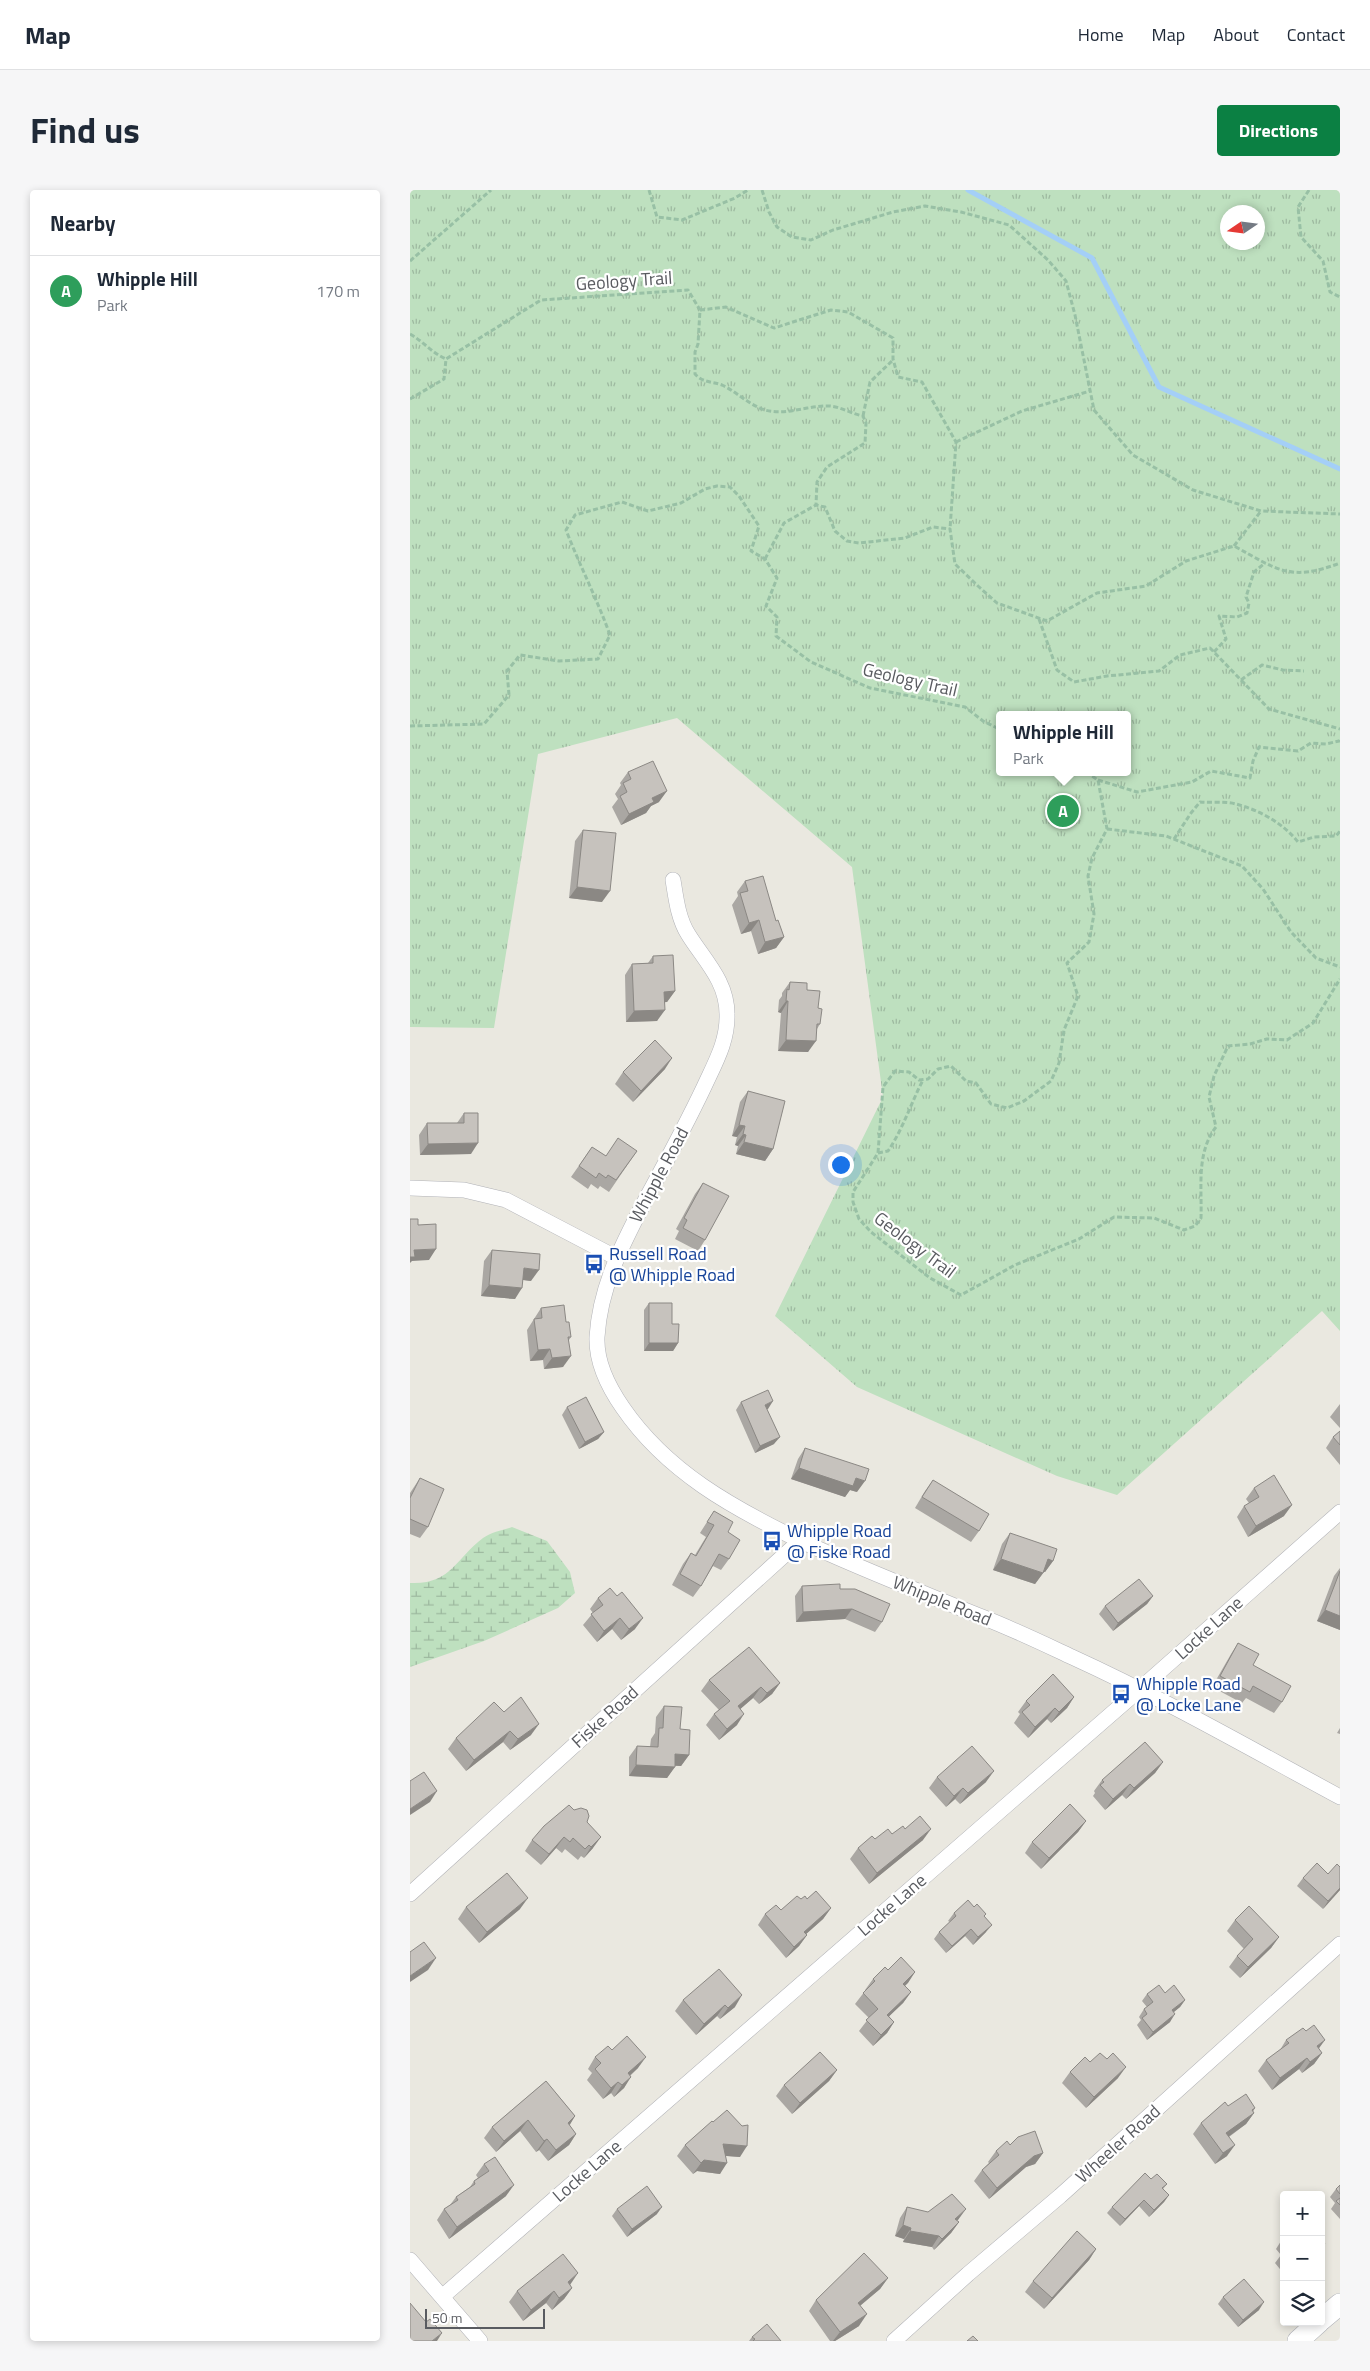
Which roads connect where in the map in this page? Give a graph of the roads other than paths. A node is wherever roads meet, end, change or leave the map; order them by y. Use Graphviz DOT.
graph roads {
  1 [pos="673,880"];
  2 [pos="410,1188"];
  3 [pos="617,1258"];
  4 [pos="1340,1512"];
  5 [pos="801,1540"];
  6 [pos="1140,1689"];
  7 [pos="1340,1796"];
  8 [pos="410,1894"];
  9 [pos="1340,1944"];
  10 [pos="410,2260"];
  11 [pos="443,2296"];
  12 [pos="1340,2304"];
  13 [pos="1325,2317"];
  14 [pos="1314,2326"];
  15 [pos="480,2341"];
  16 [pos="894,2341"];
  17 [pos="1298,2341"];
  1 -- 3 [label="street, Whipple Road"];
  2 -- 3 [label="street"];
  3 -- 5 [label="street, Whipple Road"];
  4 -- 6 [label="street, Locke Lane"];
  5 -- 6 [label="street, Whipple Road"];
  5 -- 8 [label="street, Fiske Road"];
  6 -- 7 [label="street, Whipple Road"];
  6 -- 11 [label="street, Locke Lane"];
  9 -- 16 [label="street, Wheeler Road"];
  10 -- 11 [label="street"];
  11 -- 15 [label="street"];
  12 -- 13 [label="main road"];
  14 -- 17 [label="main road"];
}
